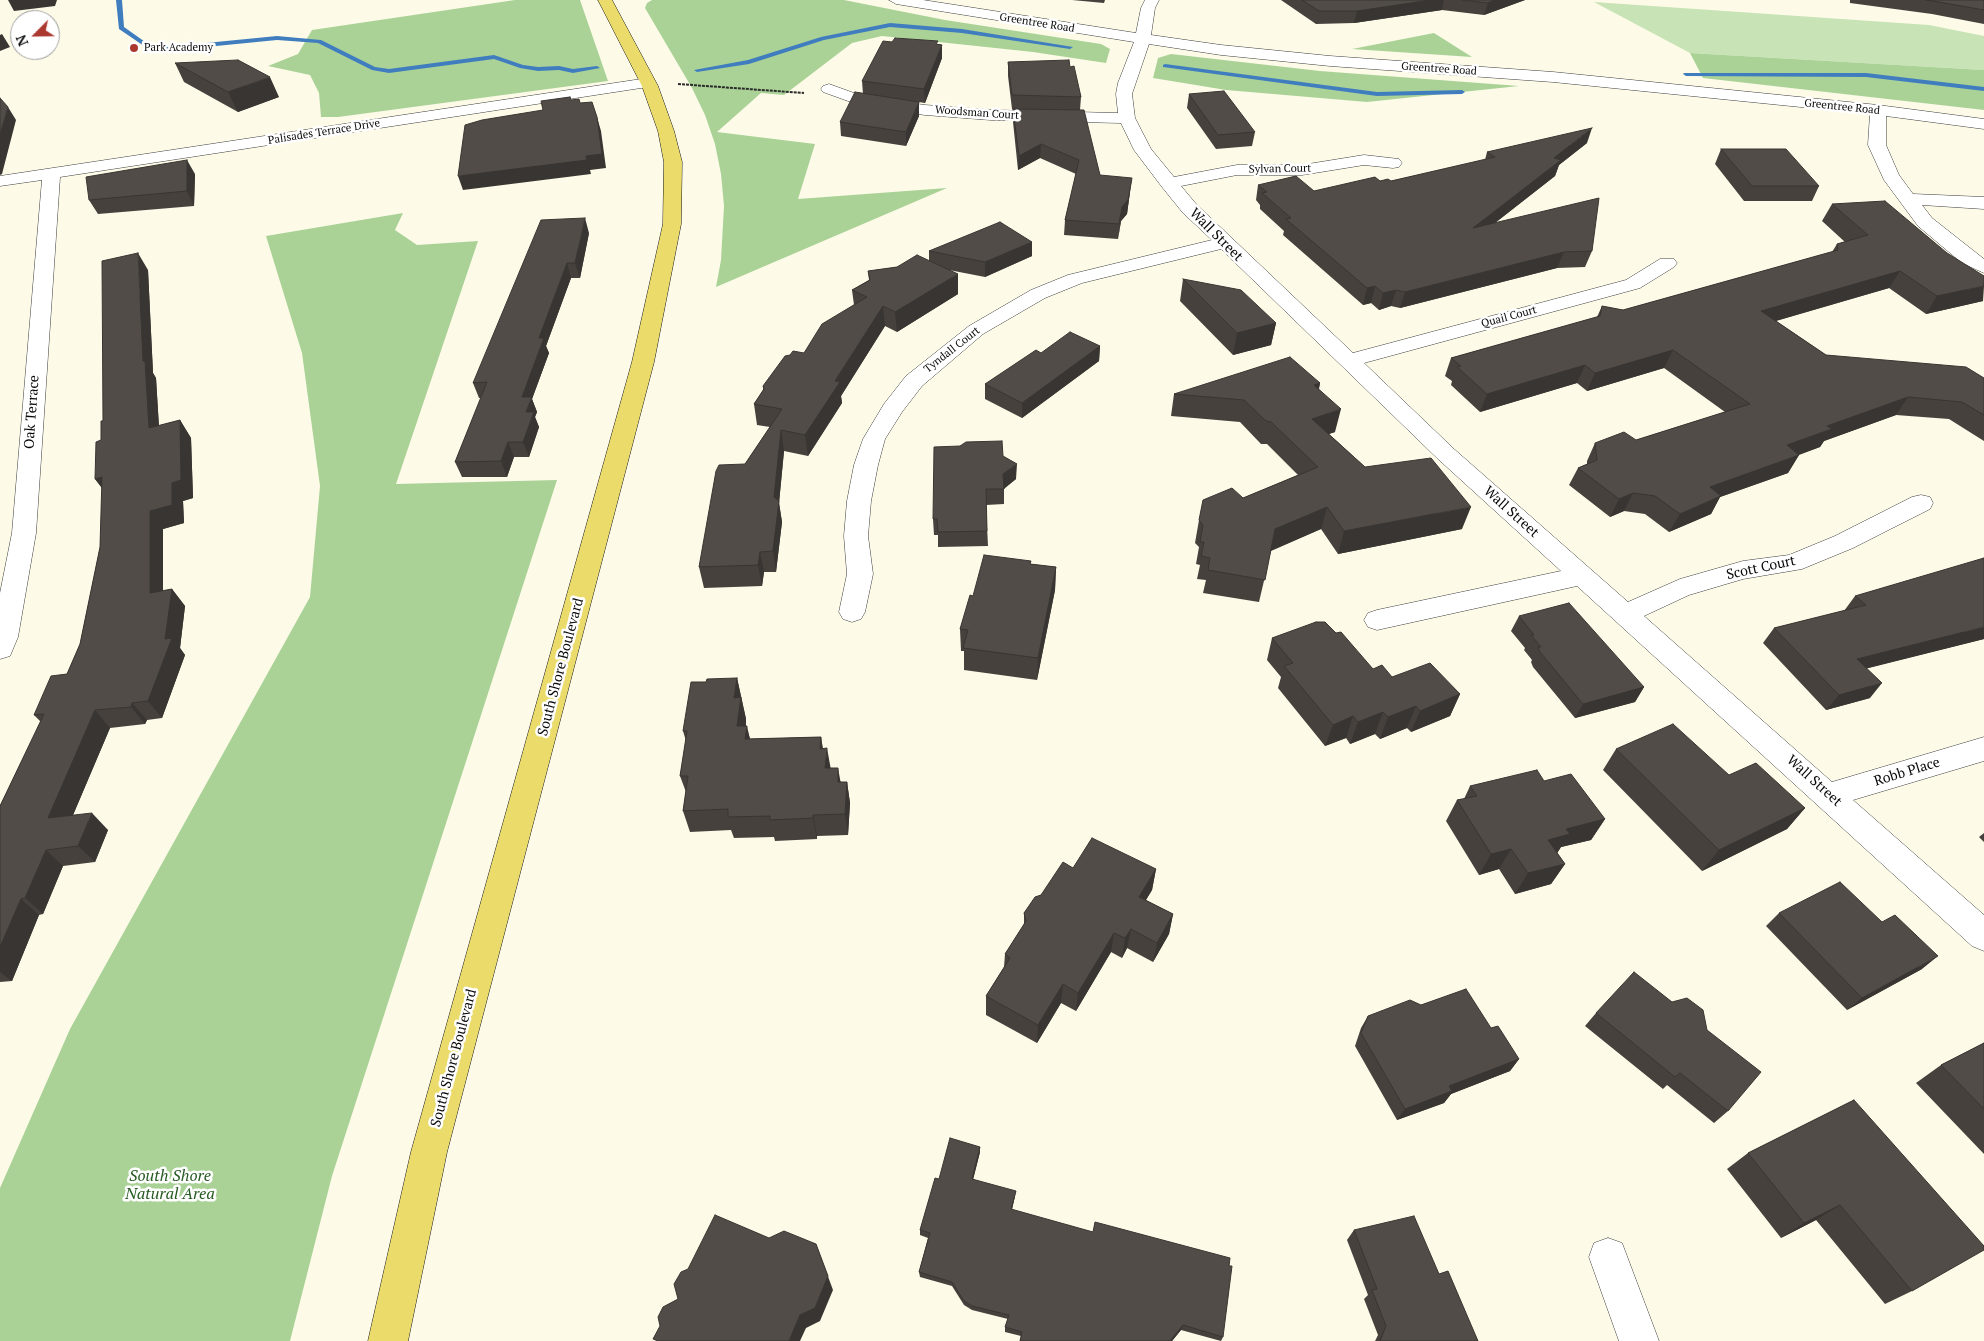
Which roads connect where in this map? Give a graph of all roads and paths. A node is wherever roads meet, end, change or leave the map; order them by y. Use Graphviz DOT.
graph roads {
  1 [pos="605,0"];
  2 [pos="896,0"];
  3 [pos="1152,0"];
  4 [pos="1143,39"];
  5 [pos="649,84"];
  6 [pos="829,88"];
  7 [pos="1878,110"];
  8 [pos="1127,118"];
  9 [pos="1984,124"];
  10 [pos="1393,163"];
  11 [pos="50,173"];
  12 [pos="0,181"];
  13 [pos="1168,183"];
  14 [pos="1909,199"];
  15 [pos="1984,203"];
  16 [pos="1224,243"];
  17 [pos="1667,263"];
  18 [pos="1984,267"];
  19 [pos="1347,361"];
  20 [pos="1921,503"];
  21 [pos="1582,576"];
  22 [pos="852,612"];
  23 [pos="1627,614"];
  24 [pos="1377,620"];
  25 [pos="0,649"];
  26 [pos="1984,749"];
  27 [pos="1830,795"];
  28 [pos="1984,936"];
  29 [pos="1608,1257"];
  30 [pos="388,1341"];
  31 [pos="1639,1341"];
  1 -- 5 [label="main road, South Shore Boulevard"];
  2 -- 4 [label="street, Greentree Road"];
  3 -- 4 [label="street, Wall Street"];
  4 -- 7 [label="street, Greentree Road"];
  4 -- 8 [label="street, Wall Street"];
  5 -- 6 [label="path"];
  5 -- 11 [label="street, Palisades Terrace Drive"];
  5 -- 30 [label="main road, South Shore Boulevard"];
  6 -- 8 [label="street, Woodsman Court"];
  7 -- 9 [label="street, Greentree Road"];
  7 -- 14 [label="street"];
  8 -- 13 [label="street, Wall Street"];
  10 -- 13 [label="street, Sylvan Court"];
  11 -- 12 [label="street, Palisades Terrace Drive"];
  11 -- 25 [label="street, Oak Terrace"];
  13 -- 16 [label="street, Wall Street"];
  14 -- 15 [label="street"];
  14 -- 18 [label="street"];
  16 -- 19 [label="street, Wall Street"];
  16 -- 22 [label="street, Tyndall Court"];
  17 -- 19 [label="street, Quail Court"];
  19 -- 21 [label="street, Wall Street"];
  20 -- 23 [label="street, Scott Court"];
  21 -- 23 [label="street, Wall Street"];
  21 -- 24 [label="street"];
  23 -- 27 [label="street, Wall Street"];
  26 -- 27 [label="street, Robb Place"];
  27 -- 28 [label="street, Wall Street"];
  29 -- 31 [label="street"];
}
